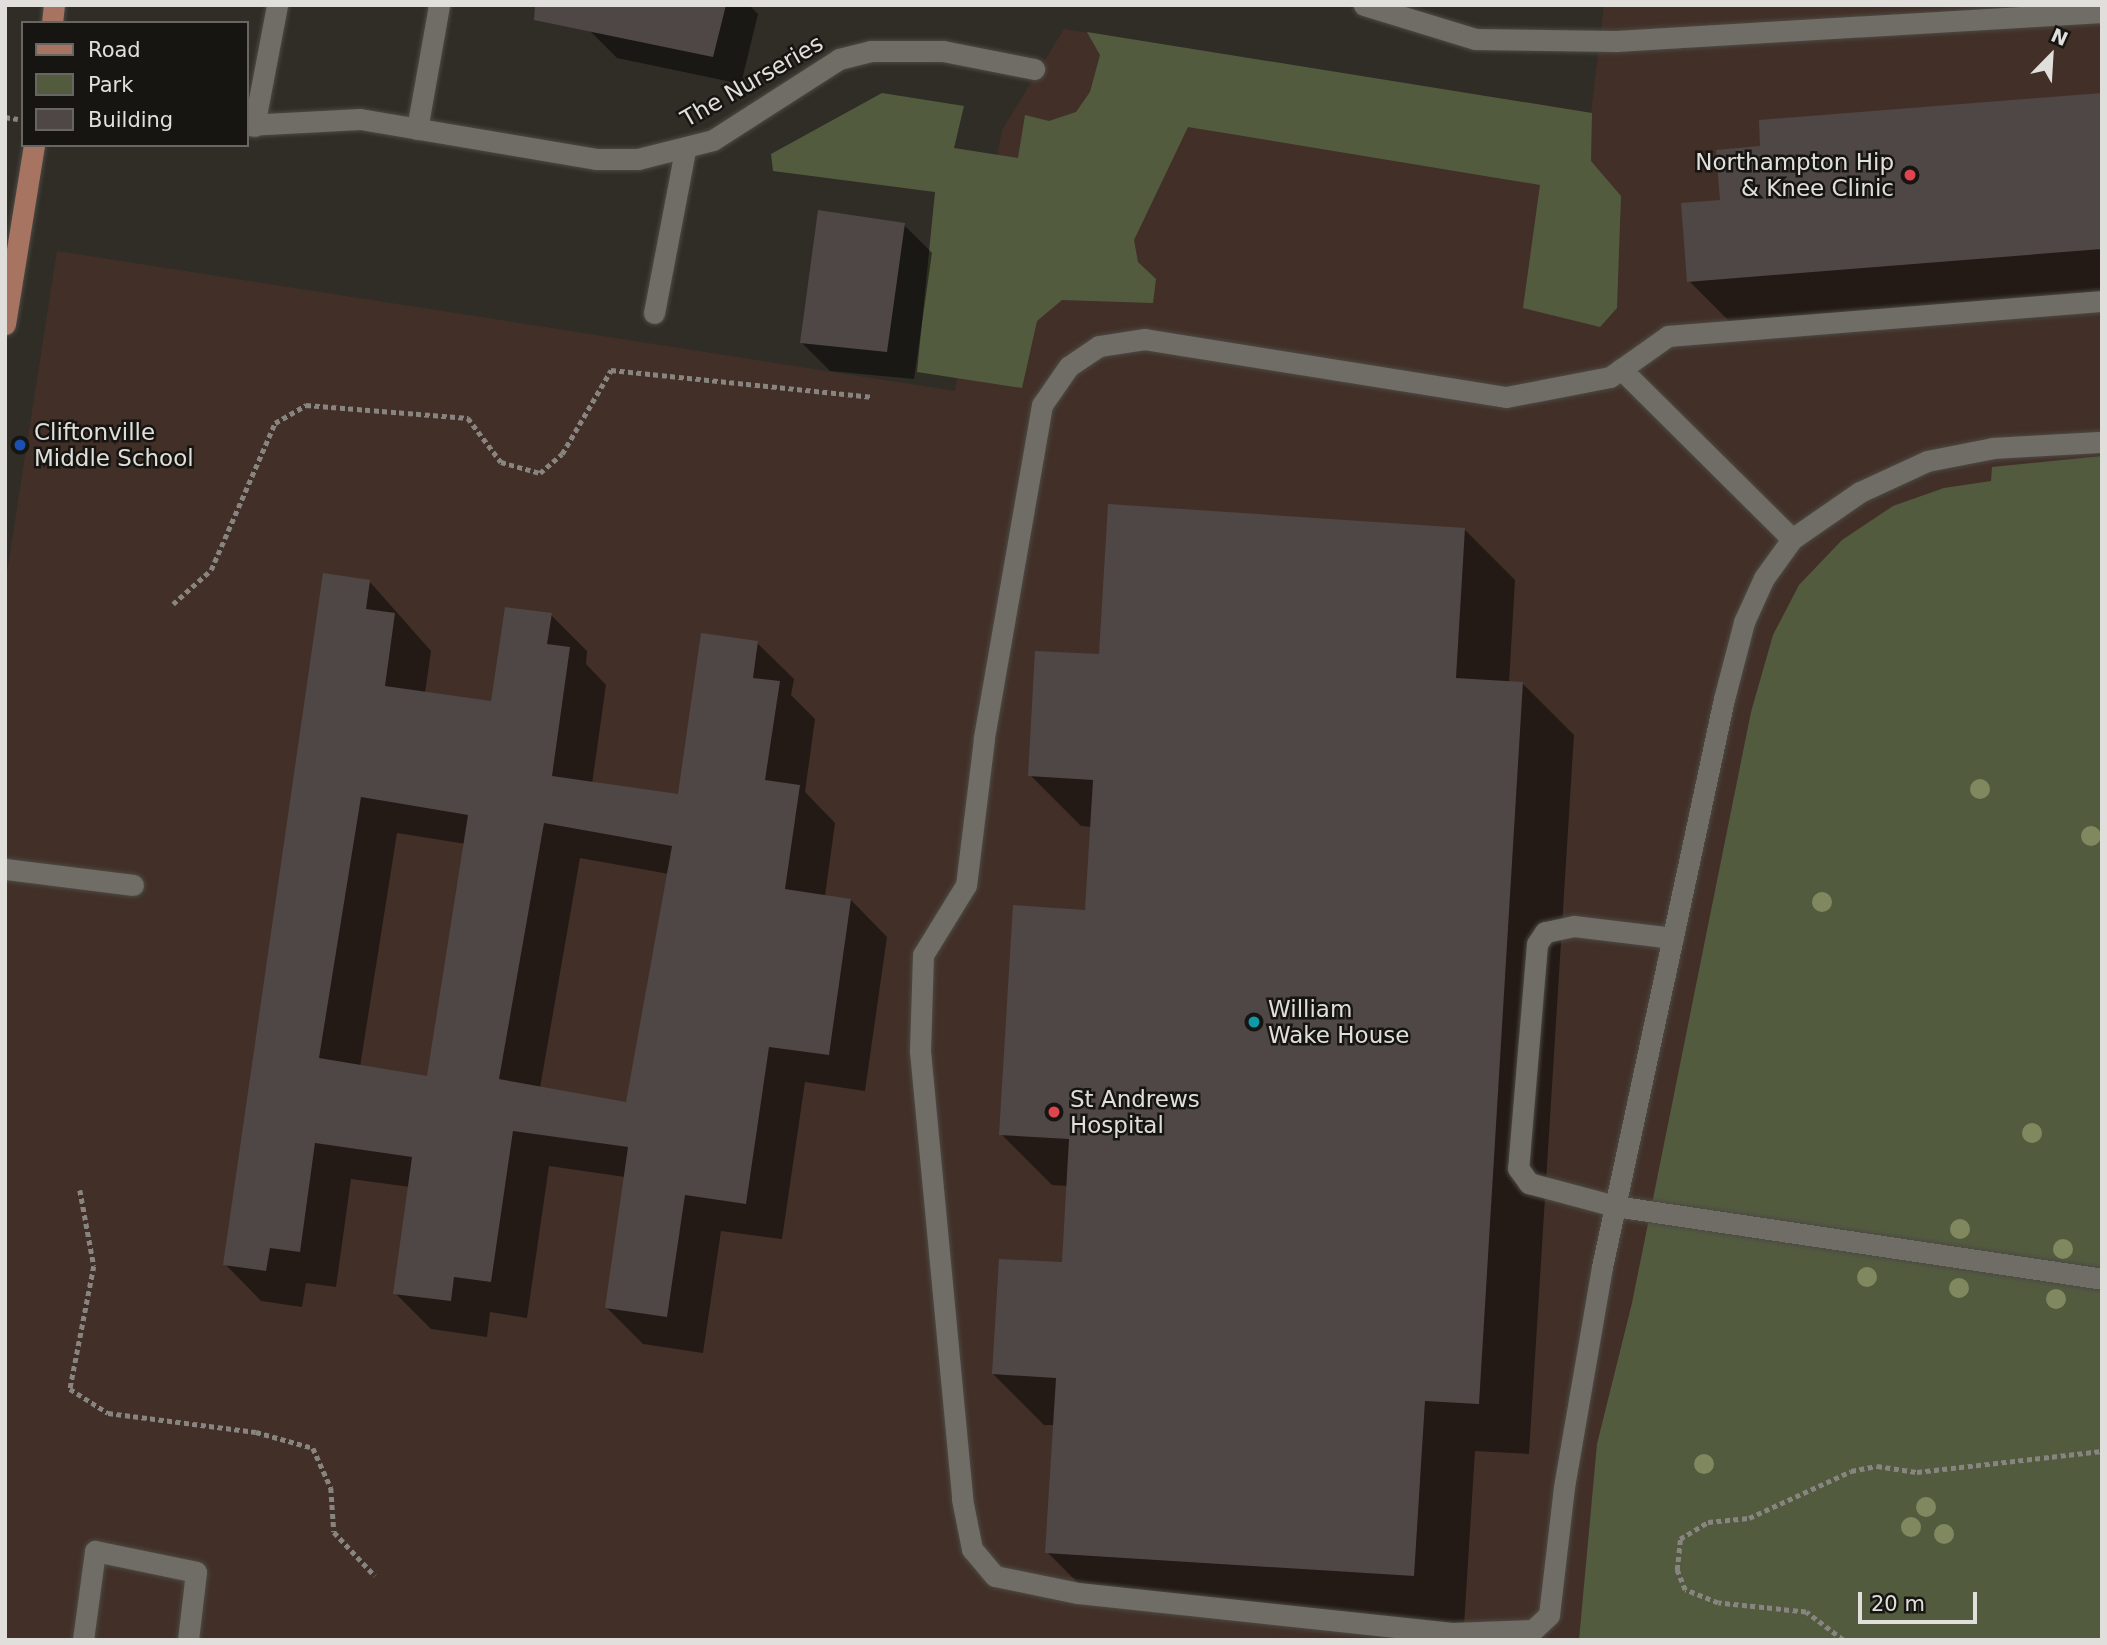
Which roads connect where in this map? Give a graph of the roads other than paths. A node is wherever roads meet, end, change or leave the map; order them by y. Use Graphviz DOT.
graph roads {
  1 [pos="277,5"];
  2 [pos="439,5"];
  3 [pos="1364,5"];
  4 [pos="2102,12"];
  5 [pos="1034,69"];
  6 [pos="250,125"];
  7 [pos="417,129"];
  8 [pos="34,147"];
  9 [pos="685,150"];
  10 [pos="2102,301"];
  11 [pos="654,313"];
  12 [pos="5,324"];
  13 [pos="1621,369"];
  14 [pos="2102,442"];
  15 [pos="1792,539"];
  16 [pos="5,869"];
  17 [pos="133,886"];
  18 [pos="1673,938"];
  19 [pos="1615,1206"];
  20 [pos="2102,1279"];
  21 [pos="83,1640"];
  22 [pos="188,1640"];
  1 -- 6 [label="street"];
  2 -- 7 [label="street"];
  3 -- 4 [label="street"];
  5 -- 9 [label="street, The Nurseries"];
  6 -- 7 [label="street, The Nurseries"];
  7 -- 9 [label="street, The Nurseries"];
  8 -- 12 [label="main road"];
  9 -- 11 [label="street"];
  10 -- 13 [label="street"];
  13 -- 15 [label="street"];
  13 -- 19 [label="street"];
  14 -- 15 [label="street"];
  15 -- 18 [label="street"];
  16 -- 17 [label="street"];
  18 -- 19 [label="street"];
  18 -- 19 [label="street"];
  19 -- 20 [label="street"];
  21 -- 22 [label="street"];
}
